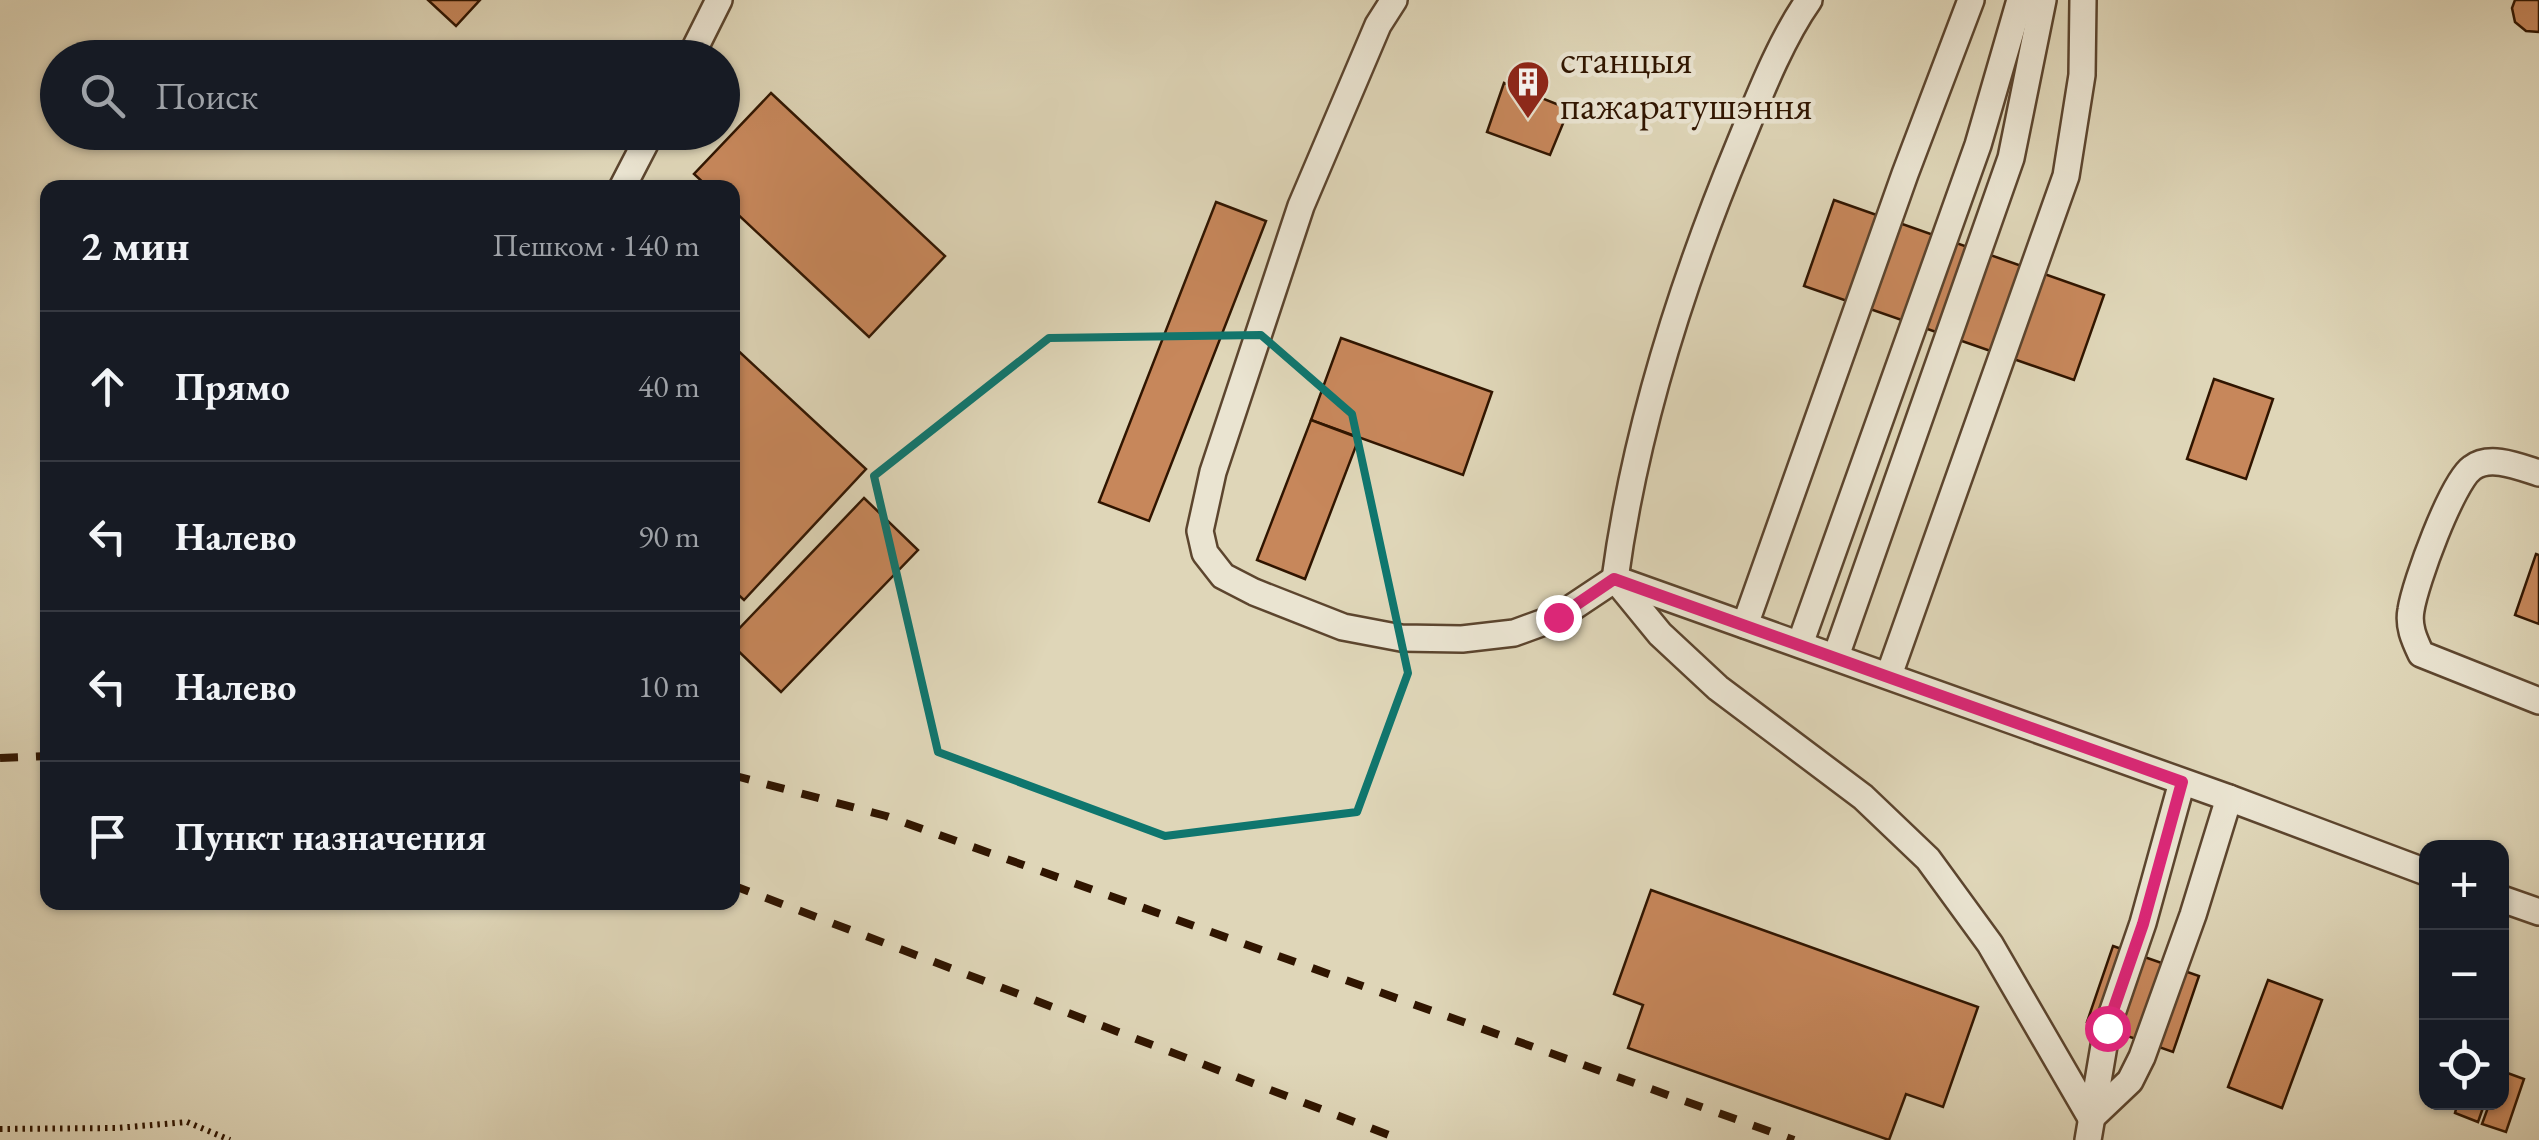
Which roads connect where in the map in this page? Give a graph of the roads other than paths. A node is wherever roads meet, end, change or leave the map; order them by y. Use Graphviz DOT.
graph roads {
  1 [pos="719,0"];
  2 [pos="1394,0"];
  3 [pos="1809,0"];
  4 [pos="1972,0"];
  5 [pos="2020,0"];
  6 [pos="2043,0"];
  7 [pos="2083,0"];
  8 [pos="699,40"];
  9 [pos="642,150"];
  10 [pos="626,180"];
  11 [pos="2539,473"];
  12 [pos="1614,579"];
  13 [pos="1745,625"];
  14 [pos="1800,644"];
  15 [pos="1836,656"];
  16 [pos="1889,676"];
  17 [pos="2539,702"];
  18 [pos="2182,782"];
  19 [pos="2229,798"];
  20 [pos="2419,869"];
  21 [pos="2509,901"];
  22 [pos="2539,912"];
  23 [pos="2089,1129"];
  1 -- 8 [label="lane"];
  2 -- 12 [label="lane"];
  3 -- 12 [label="lane"];
  4 -- 13 [label="lane"];
  5 -- 14 [label="lane"];
  6 -- 15 [label="lane"];
  7 -- 16 [label="lane"];
  9 -- 10 [label="lane"];
  11 -- 17 [label="lane"];
  12 -- 13 [label="lane"];
  12 -- 23 [label="lane"];
  13 -- 14 [label="lane"];
  14 -- 15 [label="lane"];
  15 -- 16 [label="lane"];
  16 -- 18 [label="lane"];
  18 -- 19 [label="lane"];
  18 -- 23 [label="lane"];
  19 -- 20 [label="lane"];
  19 -- 23 [label="lane"];
  21 -- 22 [label="lane"];
}
